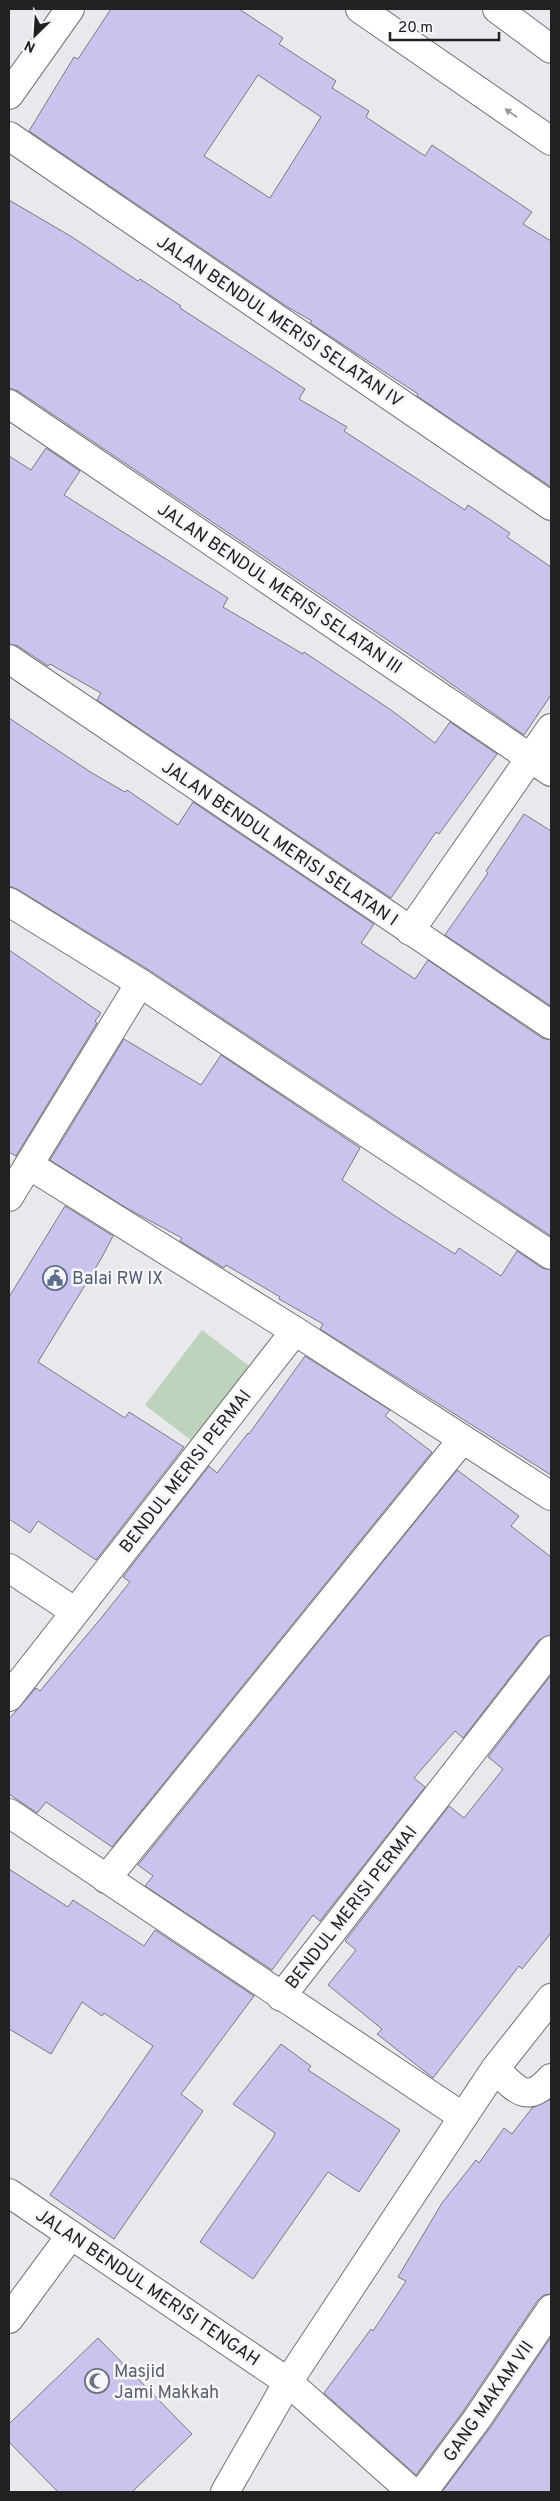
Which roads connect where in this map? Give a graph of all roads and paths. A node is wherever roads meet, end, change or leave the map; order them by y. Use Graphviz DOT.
graph roads {
  1 [pos="70,9"];
  2 [pos="360,9"];
  3 [pos="497,9"];
  4 [pos="551,49"];
  5 [pos="9,95"];
  6 [pos="9,136"];
  7 [pos="551,141"];
  8 [pos="9,404"];
  9 [pos="551,506"];
  10 [pos="9,659"];
  11 [pos="551,728"];
  12 [pos="541,765"];
  13 [pos="9,902"];
  14 [pos="410,931"];
  15 [pos="140,982"];
  16 [pos="551,1025"];
  17 [pos="29,1165"];
  18 [pos="9,1196"];
  19 [pos="551,1254"];
  20 [pos="295,1331"];
  21 [pos="462,1440"];
  22 [pos="551,1496"];
  23 [pos="9,1568"];
  24 [pos="74,1611"];
  25 [pos="551,1650"];
  26 [pos="9,1697"];
  27 [pos="9,1813"];
  28 [pos="106,1879"];
  29 [pos="281,1997"];
  30 [pos="551,1998"];
  31 [pos="495,2070"];
  32 [pos="551,2078"];
  33 [pos="462,2117"];
  34 [pos="9,2192"];
  35 [pos="71,2235"];
  36 [pos="551,2308"];
  37 [pos="9,2319"];
  38 [pos="288,2382"];
  39 [pos="224,2492"];
  40 [pos="412,2492"];
  41 [pos="423,2492"];
  1 -- 5 [label="street"];
  7 -- 2 [label="street, one-way"];
  3 -- 4 [label="street"];
  6 -- 9 [label="street, JALAN BENDUL MERISI SELATAN IV"];
  8 -- 12 [label="street, JALAN BENDUL MERISI SELATAN III"];
  10 -- 14 [label="street, JALAN BENDUL MERISI SELATAN I"];
  11 -- 12 [label="street"];
  12 -- 14 [label="street"];
  13 -- 15 [label="street"];
  14 -- 16 [label="street, JALAN BENDUL MERISI SELATAN I"];
  15 -- 17 [label="street"];
  15 -- 19 [label="street"];
  17 -- 18 [label="street"];
  17 -- 20 [label="street"];
  20 -- 21 [label="street"];
  20 -- 24 [label="street, BENDUL MERISI PERMAI"];
  21 -- 22 [label="street"];
  21 -- 28 [label="street"];
  23 -- 24 [label="street"];
  24 -- 26 [label="street, BENDUL MERISI PERMAI"];
  25 -- 29 [label="street, BENDUL MERISI PERMAI"];
  27 -- 28 [label="street, BENDUL MERISI PERMAI"];
  28 -- 29 [label="street, BENDUL MERISI PERMAI"];
  29 -- 33 [label="street"];
  30 -- 31 [label="street"];
  31 -- 32 [label="street"];
  31 -- 33 [label="street"];
  33 -- 38 [label="street"];
  34 -- 35 [label="street, JALAN BENDUL MERISI TENGAH"];
  35 -- 37 [label="street"];
  35 -- 38 [label="street, JALAN BENDUL MERISI TENGAH"];
  36 -- 41 [label="street, GANG MAKAM VII"];
  38 -- 39 [label="street"];
  38 -- 40 [label="street, JALAN BENDUL MERISI TENGAH"];
}
